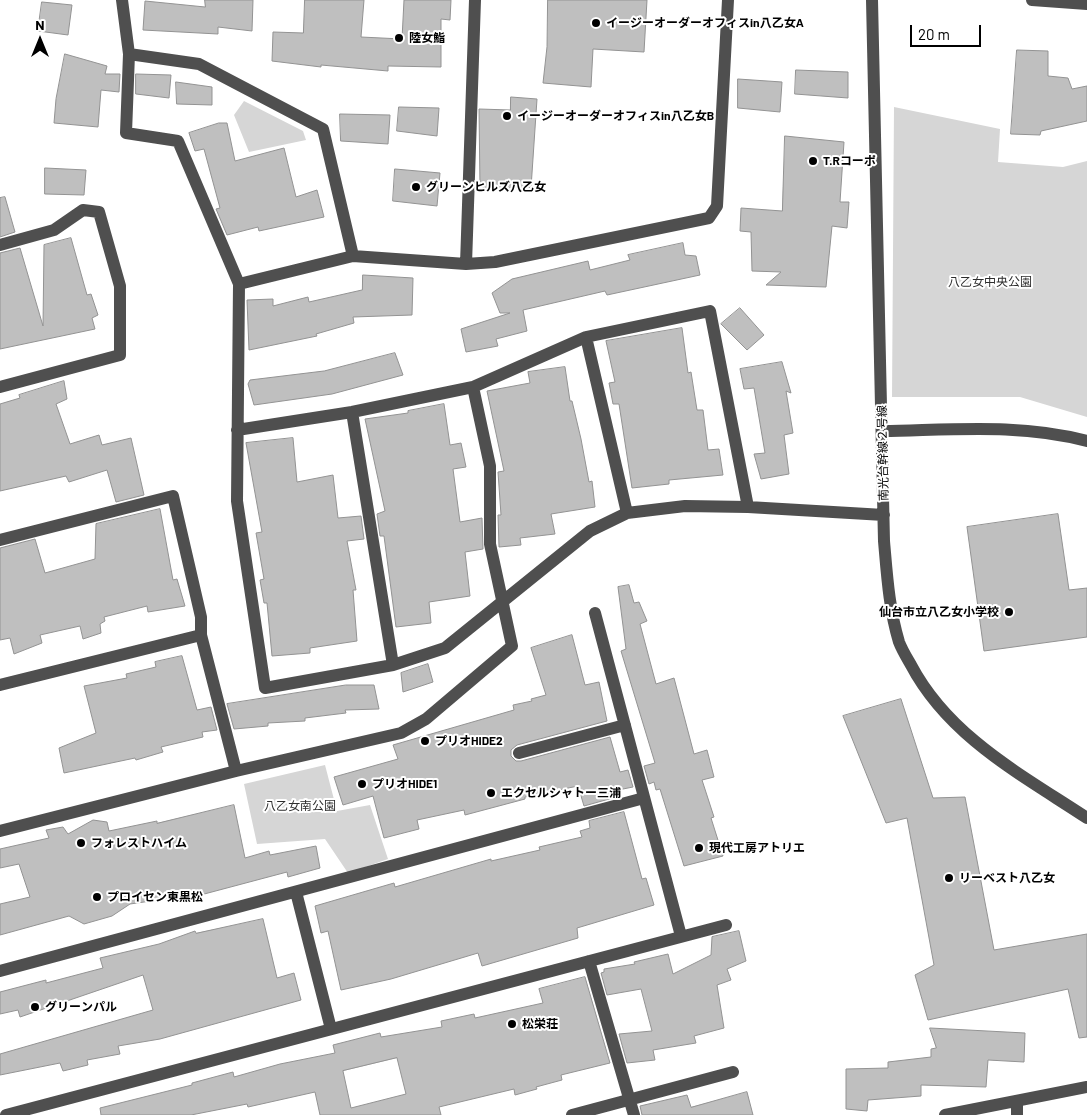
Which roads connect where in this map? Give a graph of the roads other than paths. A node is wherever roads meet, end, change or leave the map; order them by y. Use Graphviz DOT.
graph roads {
  1 [pos="122,0"];
  2 [pos="475,0"];
  3 [pos="728,0"];
  4 [pos="872,0"];
  5 [pos="1032,0"];
  6 [pos="1087,4"];
  7 [pos="129,54"];
  8 [pos="0,245"];
  9 [pos="353,256"];
  10 [pos="466,264"];
  11 [pos="239,284"];
  12 [pos="586,336"];
  13 [pos="0,387"];
  14 [pos="473,387"];
  15 [pos="352,412"];
  16 [pos="237,430"];
  17 [pos="883,431"];
  18 [pos="1087,441"];
  19 [pos="748,507"];
  20 [pos="627,513"];
  21 [pos="884,515"];
  22 [pos="0,540"];
  23 [pos="502,601"];
  24 [pos="594,613"];
  25 [pos="201,635"];
  26 [pos="393,665"];
  27 [pos="0,686"];
  28 [pos="624,725"];
  29 [pos="519,753"];
  30 [pos="236,771"];
  31 [pos="644,798"];
  32 [pos="1087,818"];
  33 [pos="0,831"];
  34 [pos="296,892"];
  35 [pos="726,925"];
  36 [pos="681,936"];
  37 [pos="589,961"];
  38 [pos="0,971"];
  39 [pos="331,1029"];
  40 [pos="733,1072"];
  41 [pos="1087,1088"];
  42 [pos="630,1100"];
  43 [pos="1017,1102"];
  44 [pos="6,1115"];
  45 [pos="572,1115"];
  46 [pos="634,1115"];
  47 [pos="945,1115"];
  48 [pos="1018,1115"];
  1 -- 7 [label="street"];
  2 -- 10 [label="street"];
  3 -- 10 [label="street"];
  4 -- 17 [label="street, 南光台幹線２号線"];
  5 -- 6 [label="street"];
  7 -- 9 [label="street"];
  7 -- 11 [label="street"];
  8 -- 13 [label="street"];
  9 -- 10 [label="street"];
  9 -- 11 [label="street"];
  11 -- 16 [label="street"];
  12 -- 14 [label="street"];
  12 -- 19 [label="street"];
  12 -- 20 [label="street"];
  14 -- 15 [label="street"];
  14 -- 23 [label="street"];
  15 -- 16 [label="street"];
  15 -- 26 [label="street"];
  16 -- 26 [label="street"];
  17 -- 18 [label="street"];
  17 -- 21 [label="street, 南光台幹線２号線"];
  19 -- 20 [label="street"];
  19 -- 21 [label="street"];
  20 -- 23 [label="street"];
  21 -- 32 [label="street, 南光台幹線２号線"];
  22 -- 25 [label="street"];
  23 -- 26 [label="street"];
  23 -- 30 [label="street"];
  24 -- 28 [label="street"];
  25 -- 27 [label="street"];
  25 -- 30 [label="street"];
  28 -- 29 [label="street"];
  28 -- 31 [label="street"];
  30 -- 33 [label="street"];
  31 -- 34 [label="street"];
  31 -- 36 [label="street"];
  34 -- 38 [label="street"];
  34 -- 39 [label="street"];
  35 -- 36 [label="street"];
  36 -- 37 [label="street"];
  37 -- 39 [label="street"];
  37 -- 42 [label="street"];
  39 -- 44 [label="street"];
  40 -- 42 [label="street"];
  41 -- 43 [label="street"];
  42 -- 45 [label="street"];
  42 -- 46 [label="street"];
  43 -- 47 [label="street"];
  43 -- 48 [label="street"];
}
